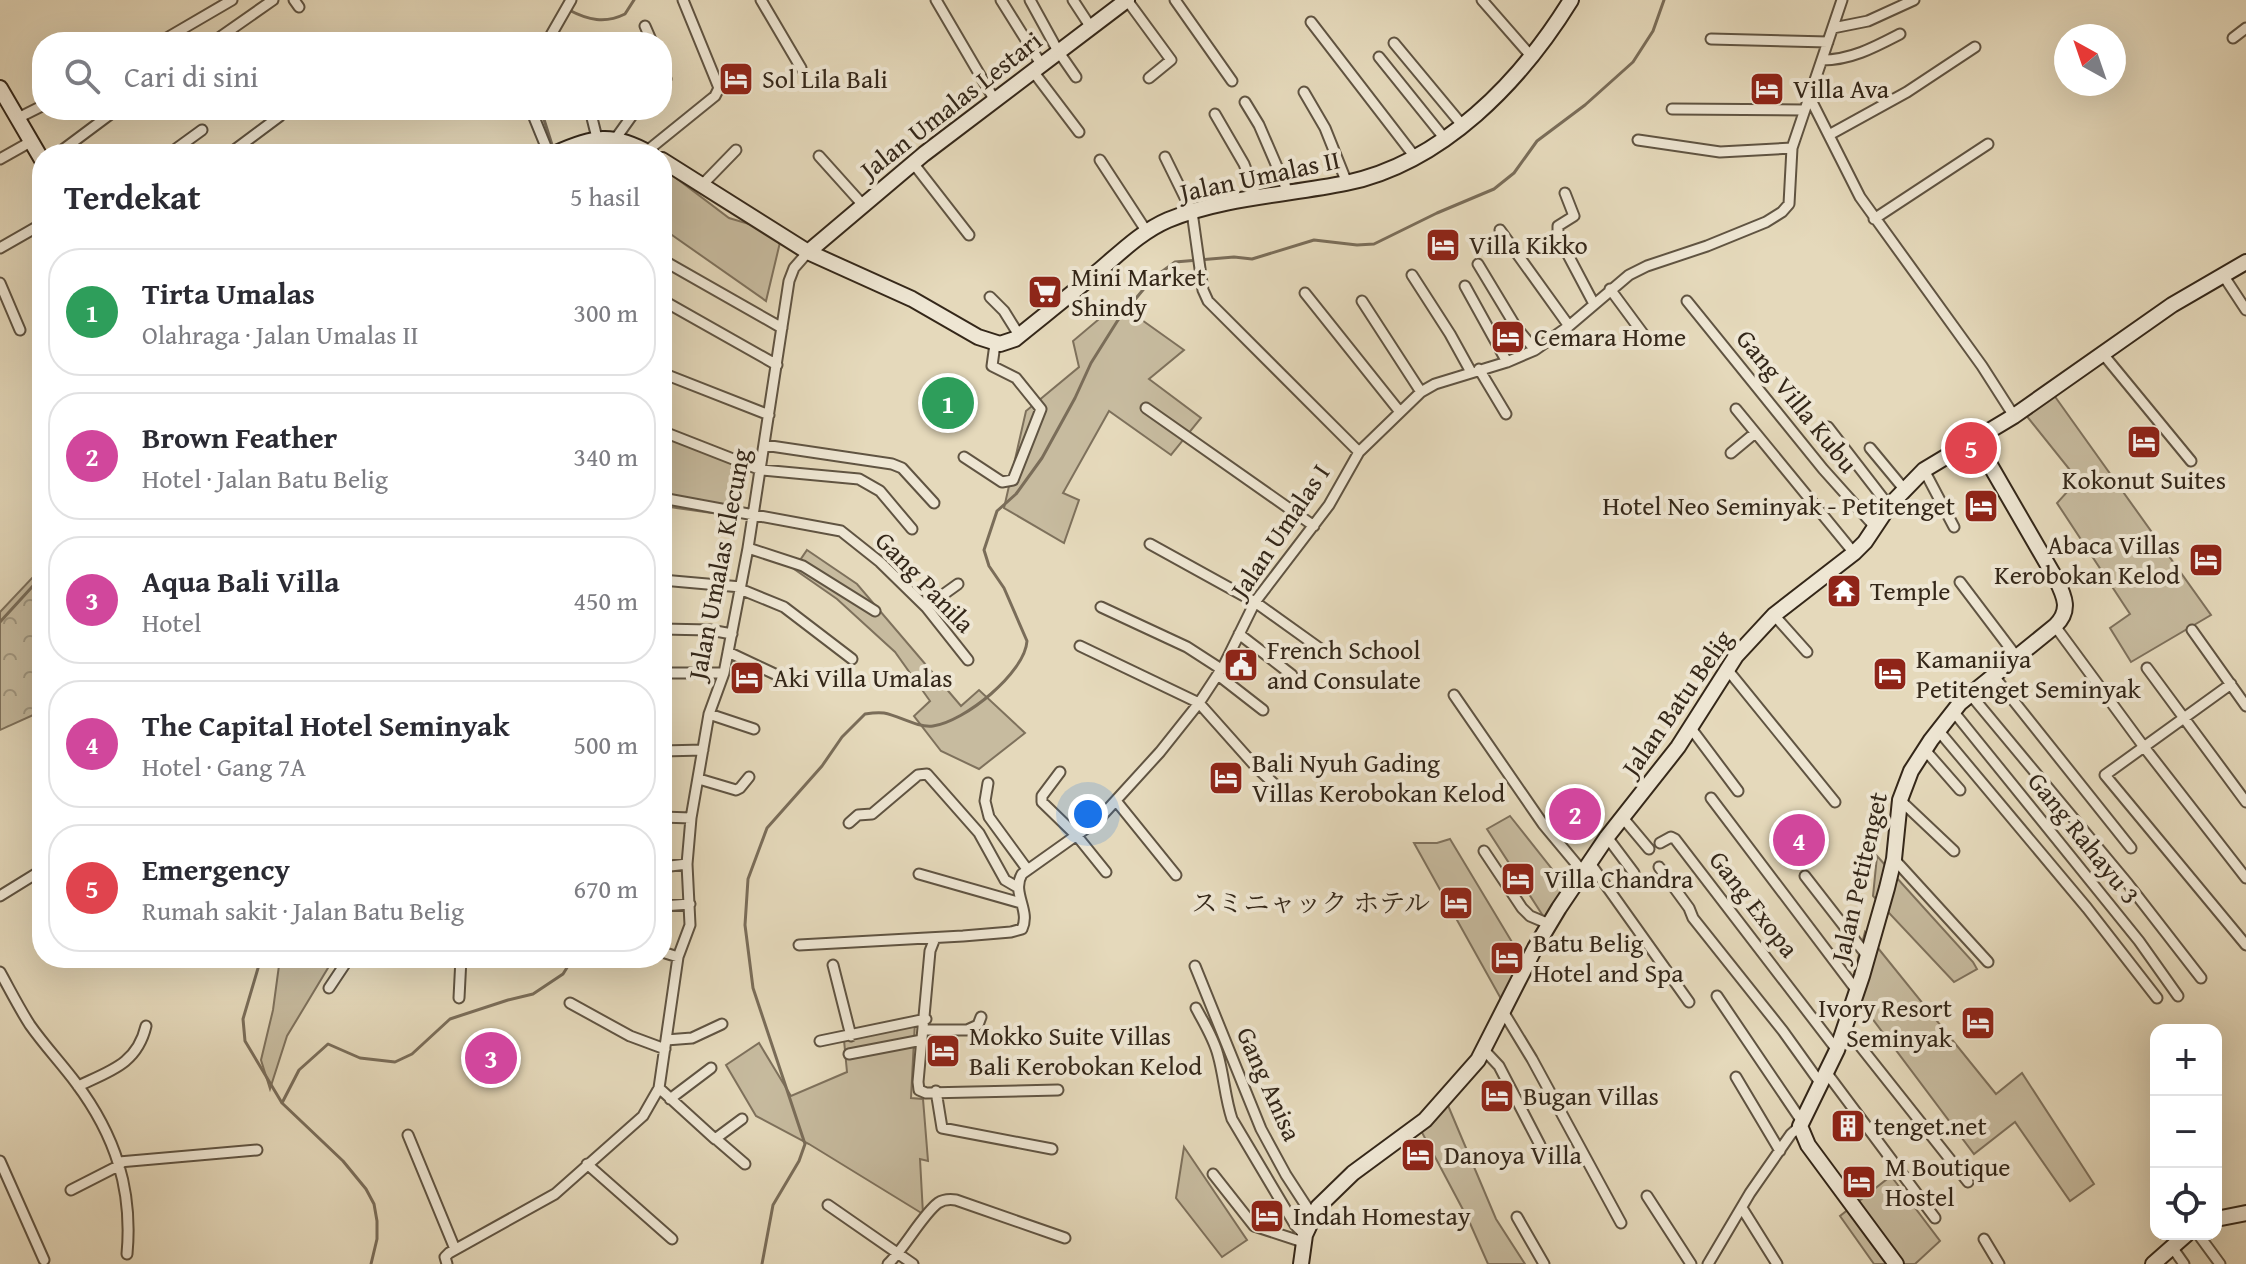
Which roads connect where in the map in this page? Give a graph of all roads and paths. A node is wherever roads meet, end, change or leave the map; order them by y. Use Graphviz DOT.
graph roads {
  1 [pos="232,0"];
  2 [pos="273,0"];
  3 [pos="571,0"];
  4 [pos="683,0"];
  5 [pos="761,0"];
  6 [pos="936,0"];
  7 [pos="1001,0"];
  8 [pos="1030,0"];
  9 [pos="1073,0"];
  10 [pos="1175,0"];
  11 [pos="1482,0"];
  12 [pos="1571,0"];
  13 [pos="1842,0"];
  14 [pos="1914,0"];
  15 [pos="1121,2"];
  16 [pos="1311,22"];
  17 [pos="645,26"];
  18 [pos="1090,26"];
  19 [pos="1833,28"];
  20 [pos="2246,28"];
  21 [pos="177,32"];
  22 [pos="227,32"];
  23 [pos="553,32"];
  24 [pos="648,32"];
  25 [pos="1900,34"];
  26 [pos="2233,38"];
  27 [pos="1711,39"];
  28 [pos="1828,42"];
  29 [pos="1394,43"];
  30 [pos="1975,47"];
  31 [pos="1058,51"];
  32 [pos="1531,56"];
  33 [pos="1379,57"];
  34 [pos="1822,60"];
  35 [pos="1037,67"];
  36 [pos="801,68"];
  37 [pos="1076,77"];
  38 [pos="1149,78"];
  39 [pos="1232,81"];
  40 [pos="0,88"];
  41 [pos="1304,92"];
  42 [pos="1809,96"];
  43 [pos="994,99"];
  44 [pos="1245,102"];
  45 [pos="1672,109"];
  46 [pos="1804,110"];
  47 [pos="32,111"];
  48 [pos="1215,114"];
  49 [pos="18,118"];
  50 [pos="103,120"];
  51 [pos="275,120"];
  52 [pos="536,120"];
  53 [pos="592,120"];
  54 [pos="629,120"];
  55 [pos="1463,126"];
  56 [pos="202,130"];
  57 [pos="1079,132"];
  58 [pos="1829,135"];
  59 [pos="597,138"];
  60 [pos="616,138"];
  61 [pos="1445,139"];
  62 [pos="1638,140"];
  63 [pos="32,141"];
  64 [pos="34,144"];
  65 [pos="70,144"];
  66 [pos="183,144"];
  67 [pos="242,144"];
  68 [pos="547,144"];
  69 [pos="580,144"];
  70 [pos="629,144"];
  71 [pos="659,144"];
  72 [pos="1988,144"];
  73 [pos="1792,148"];
  74 [pos="736,150"];
  75 [pos="819,156"];
  76 [pos="1165,157"];
  77 [pos="1415,157"];
  78 [pos="0,159"];
  79 [pos="1100,160"];
  80 [pos="913,163"];
  81 [pos="672,167"];
  82 [pos="1347,183"];
  83 [pos="701,186"];
  84 [pos="1288,192"];
  85 [pos="1565,193"];
  86 [pos="1257,198"];
  87 [pos="863,205"];
  88 [pos="1192,212"];
  89 [pos="1874,219"];
  90 [pos="32,230"];
  91 [pos="1500,230"];
  92 [pos="1147,232"];
  93 [pos="969,235"];
  94 [pos="0,248"];
  95 [pos="808,252"];
  96 [pos="2246,262"];
  97 [pos="1478,264"];
  98 [pos="672,265"];
  99 [pos="1412,275"];
  100 [pos="2223,275"];
  101 [pos="0,283"];
  102 [pos="1465,286"];
  103 [pos="1610,289"];
  104 [pos="1305,293"];
  105 [pos="990,297"];
  106 [pos="1362,301"];
  107 [pos="1687,301"];
  108 [pos="1594,304"];
  109 [pos="672,306"];
  110 [pos="2246,310"];
  111 [pos="1569,326"];
  112 [pos="782,328"];
  113 [pos="20,330"];
  114 [pos="1019,335"];
  115 [pos="1647,339"];
  116 [pos="995,344"];
  117 [pos="1535,350"];
  118 [pos="2103,354"];
  119 [pos="1507,362"];
  120 [pos="777,365"];
  121 [pos="1475,371"];
  122 [pos="672,377"];
  123 [pos="1421,392"];
  124 [pos="1146,408"];
  125 [pos="1736,409"];
  126 [pos="1400,412"];
  127 [pos="1506,414"];
  128 [pos="769,415"];
  129 [pos="2014,416"];
  130 [pos="1828,427"];
  131 [pos="1755,433"];
  132 [pos="672,435"];
  133 [pos="1975,439"];
  134 [pos="764,445"];
  135 [pos="1870,448"];
  136 [pos="1359,452"];
  137 [pos="1731,453"];
  138 [pos="964,457"];
  139 [pos="2191,461"];
  140 [pos="761,470"];
  141 [pos="1924,470"];
  142 [pos="1904,489"];
  143 [pos="672,500"];
  144 [pos="934,503"];
  145 [pos="1889,506"];
  146 [pos="753,514"];
  147 [pos="1314,526"];
  148 [pos="1875,527"];
  149 [pos="1954,527"];
  150 [pos="912,529"];
  151 [pos="1150,544"];
  152 [pos="748,548"];
  153 [pos="1854,553"];
  154 [pos="672,581"];
  155 [pos="1960,582"];
  156 [pos="958,584"];
  157 [pos="741,588"];
  158 [pos="1255,602"];
  159 [pos="926,607"];
  160 [pos="1101,607"];
  161 [pos="875,611"];
  162 [pos="1774,615"];
  163 [pos="2055,626"];
  164 [pos="672,629"];
  165 [pos="2192,630"];
  166 [pos="732,634"];
  167 [pos="1239,634"];
  168 [pos="1080,646"];
  169 [pos="728,652"];
  170 [pos="1807,652"];
  171 [pos="1329,655"];
  172 [pos="2016,656"];
  173 [pos="852,659"];
  174 [pos="968,660"];
  175 [pos="2147,668"];
  176 [pos="1727,669"];
  177 [pos="1220,672"];
  178 [pos="672,673"];
  179 [pos="724,673"];
  180 [pos="1292,675"];
  181 [pos="1993,675"];
  182 [pos="779,676"];
  183 [pos="2231,684"];
  184 [pos="1970,694"];
  185 [pos="1454,695"];
  186 [pos="1199,703"];
  187 [pos="2246,706"];
  188 [pos="1263,710"];
  189 [pos="1953,711"];
  190 [pos="709,714"];
  191 [pos="2186,718"];
  192 [pos="1690,727"];
  193 [pos="754,729"];
  194 [pos="1938,730"];
  195 [pos="2144,747"];
  196 [pos="703,750"];
  197 [pos="1925,750"];
  198 [pos="672,751"];
  199 [pos="1060,772"];
  200 [pos="749,777"];
  201 [pos="699,779"];
  202 [pos="988,783"];
  203 [pos="1960,790"];
  204 [pos="1738,791"];
  205 [pos="1283,792"];
  206 [pos="1711,798"];
  207 [pos="1900,800"];
  208 [pos="1117,802"];
  209 [pos="1835,802"];
  210 [pos="2246,802"];
  211 [pos="672,817"];
  212 [pos="691,818"];
  213 [pos="1623,818"];
  214 [pos="849,823"];
  215 [pos="1077,836"];
  216 [pos="1607,837"];
  217 [pos="1660,843"];
  218 [pos="2131,848"];
  219 [pos="1649,849"];
  220 [pos="1484,851"];
  221 [pos="1954,851"];
  222 [pos="1894,859"];
  223 [pos="687,864"];
  224 [pos="672,866"];
  225 [pos="1587,867"];
  226 [pos="1659,867"];
  227 [pos="1027,869"];
  228 [pos="1106,872"];
  229 [pos="1634,873"];
  230 [pos="919,874"];
  231 [pos="1176,875"];
  232 [pos="32,876"];
  233 [pos="1805,876"];
  234 [pos="2246,878"];
  235 [pos="1017,887"];
  236 [pos="0,896"];
  237 [pos="1021,903"];
  238 [pos="690,904"];
  239 [pos="672,905"];
  240 [pos="1549,924"];
  241 [pos="935,938"];
  242 [pos="799,945"];
  243 [pos="2246,945"];
  244 [pos="672,955"];
  245 [pos="678,957"];
  246 [pos="1868,957"];
  247 [pos="1988,962"];
  248 [pos="833,965"];
  249 [pos="1195,966"];
  250 [pos="342,968"];
  251 [pos="460,968"];
  252 [pos="0,972"];
  253 [pos="2201,978"];
  254 [pos="329,988"];
  255 [pos="1857,991"];
  256 [pos="1717,996"];
  257 [pos="2178,996"];
  258 [pos="459,998"];
  259 [pos="2157,998"];
  260 [pos="1689,1002"];
  261 [pos="570,1003"];
  262 [pos="1196,1008"];
  263 [pos="1504,1013"];
  264 [pos="981,1017"];
  265 [pos="722,1024"];
  266 [pos="146,1026"];
  267 [pos="1845,1027"];
  268 [pos="924,1030"];
  269 [pos="851,1036"];
  270 [pos="820,1041"];
  271 [pos="665,1045"];
  272 [pos="1484,1050"];
  273 [pos="1837,1050"];
  274 [pos="849,1054"];
  275 [pos="711,1068"];
  276 [pos="1736,1077"];
  277 [pos="1823,1078"];
  278 [pos="78,1086"];
  279 [pos="659,1088"];
  280 [pos="1058,1090"];
  281 [pos="936,1091"];
  282 [pos="670,1099"];
  283 [pos="742,1119"];
  284 [pos="1800,1123"];
  285 [pos="408,1135"];
  286 [pos="716,1139"];
  287 [pos="1540,1145"];
  288 [pos="1052,1149"];
  289 [pos="257,1150"];
  290 [pos="1780,1151"];
  291 [pos="0,1161"];
  292 [pos="119,1163"];
  293 [pos="587,1164"];
  294 [pos="745,1164"];
  295 [pos="1213,1174"];
  296 [pos="1968,1182"];
  297 [pos="71,1190"];
  298 [pos="1647,1196"];
  299 [pos="828,1205"];
  300 [pos="1742,1208"];
  301 [pos="2246,1213"];
  302 [pos="1312,1215"];
  303 [pos="1517,1217"];
  304 [pos="1935,1218"];
  305 [pos="2222,1218"];
  306 [pos="1621,1223"];
  307 [pos="1065,1238"];
  308 [pos="1304,1238"];
  309 [pos="672,1239"];
  310 [pos="1984,1239"];
  311 [pos="2180,1240"];
  312 [pos="2202,1240"];
  313 [pos="2172,1247"];
  314 [pos="455,1249"];
  315 [pos="900,1253"];
  316 [pos="127,1254"];
  317 [pos="44,1260"];
  318 [pos="446,1261"];
  319 [pos="888,1264"];
  320 [pos="913,1264"];
  321 [pos="1301,1264"];
  322 [pos="1544,1264"];
  323 [pos="1691,1264"];
  324 [pos="1708,1264"];
  325 [pos="1777,1264"];
  326 [pos="1896,1264"];
  327 [pos="1999,1264"];
  328 [pos="2153,1264"];
  329 [pos="2184,1264"];
  330 [pos="2220,1264"];
  1 -- 21 [label="street"];
  2 -- 22 [label="street"];
  3 -- 23 [label="street"];
  4 -- 71 [label="street"];
  5 -- 36 [label="street"];
  6 -- 43 [label="street"];
  7 -- 35 [label="street"];
  8 -- 31 [label="street"];
  9 -- 18 [label="street"];
  10 -- 39 [label="street"];
  11 -- 32 [label="street"];
  12 -- 32 [label="street, Jalan Umalas II"];
  13 -- 19 [label="street, Jalan Umalas I"];
  14 -- 19 [label="street"];
  15 -- 18 [label="street, Jalan Umalas Lestari"];
  15 -- 38 [label="street"];
  16 -- 77 [label="street"];
  17 -- 24 [label="street"];
  18 -- 31 [label="street, Jalan Umalas Lestari"];
  19 -- 28 [label="street, Jalan Umalas I"];
  20 -- 26 [label="street"];
  25 -- 34 [label="street"];
  27 -- 28 [label="street"];
  28 -- 34 [label="street, Jalan Umalas I"];
  29 -- 55 [label="street"];
  30 -- 58 [label="street"];
  31 -- 35 [label="street, Jalan Umalas Lestari"];
  31 -- 37 [label="street"];
  32 -- 55 [label="street, Jalan Umalas II"];
  33 -- 61 [label="street"];
  34 -- 42 [label="street, Jalan Umalas I"];
  35 -- 43 [label="street, Jalan Umalas Lestari"];
  35 -- 57 [label="street"];
  40 -- 49 [label="street"];
  41 -- 82 [label="street"];
  42 -- 46 [label="street, Jalan Umalas I"];
  42 -- 58 [label="street"];
  43 -- 80 [label="street, Jalan Umalas Lestari"];
  44 -- 84 [label="street"];
  45 -- 46 [label="street"];
  46 -- 73 [label="street, Jalan Umalas I"];
  47 -- 49 [label="street"];
  48 -- 86 [label="street"];
  49 -- 63 [label="street"];
  50 -- 65 [label="street"];
  51 -- 67 [label="street"];
  52 -- 68 [label="street"];
  53 -- 59 [label="street"];
  54 -- 60 [label="street"];
  55 -- 61 [label="street, Jalan Umalas II"];
  56 -- 66 [label="street"];
  58 -- 89 [label="street"];
  59 -- 60 [label="street"];
  59 -- 69 [label="street"];
  60 -- 70 [label="street"];
  61 -- 77 [label="street, Jalan Umalas II"];
  62 -- 73 [label="street"];
  63 -- 64 [label="street"];
  63 -- 78 [label="street"];
  72 -- 89 [label="street"];
  73 -- 103 [label="street, Jalan Umalas I"];
  74 -- 83 [label="street"];
  75 -- 87 [label="street"];
  76 -- 88 [label="street"];
  77 -- 82 [label="street, Jalan Umalas II"];
  79 -- 92 [label="street"];
  80 -- 87 [label="street, Jalan Umalas Lestari"];
  80 -- 93 [label="street"];
  81 -- 83 [label="street"];
  82 -- 84 [label="street, Jalan Umalas II"];
  83 -- 95 [label="street"];
  84 -- 86 [label="street, Jalan Umalas II"];
  85 -- 108 [label="street"];
  86 -- 88 [label="street, Jalan Umalas II"];
  87 -- 95 [label="street, Jalan Umalas Lestari"];
  88 -- 92 [label="street, Jalan Umalas II"];
  88 -- 136 [label="street"];
  89 -- 129 [label="street"];
  90 -- 94 [label="street"];
  91 -- 111 [label="street"];
  92 -- 114 [label="street, Jalan Umalas II"];
  95 -- 112 [label="street, Jalan Umalas Klecung"];
  95 -- 116 [label="street"];
  96 -- 100 [label="street"];
  97 -- 117 [label="street"];
  98 -- 112 [label="street"];
  99 -- 121 [label="street"];
  100 -- 110 [label="street"];
  100 -- 118 [label="street"];
  101 -- 113 [label="street"];
  102 -- 119 [label="street"];
  103 -- 108 [label="street, Jalan Umalas I"];
  103 -- 115 [label="street"];
  104 -- 126 [label="street"];
  105 -- 114 [label="street"];
  106 -- 123 [label="street"];
  107 -- 148 [label="street, Gang Villa Kubu"];
  108 -- 111 [label="street, Jalan Umalas I"];
  109 -- 120 [label="street"];
  111 -- 117 [label="street, Jalan Umalas I"];
  112 -- 120 [label="street, Jalan Umalas Klecung"];
  114 -- 116 [label="street, Jalan Umalas II"];
  116 -- 138 [label="street"];
  117 -- 119 [label="street, Jalan Umalas I"];
  118 -- 129 [label="street"];
  118 -- 139 [label="street"];
  119 -- 121 [label="street, Jalan Umalas I"];
  120 -- 128 [label="street, Jalan Umalas Klecung"];
  121 -- 123 [label="street, Jalan Umalas I"];
  121 -- 127 [label="street"];
  122 -- 128 [label="street"];
  123 -- 126 [label="street, Jalan Umalas I"];
  124 -- 147 [label="street"];
  125 -- 131 [label="street"];
  126 -- 136 [label="street, Jalan Umalas I"];
  128 -- 134 [label="street, Jalan Umalas Klecung"];
  129 -- 133 [label="street"];
  130 -- 145 [label="street"];
  131 -- 137 [label="street"];
  131 -- 153 [label="street"];
  132 -- 140 [label="street"];
  133 -- 141 [label="street, Jalan Batu Belig"];
  133 -- 163 [label="street"];
  134 -- 140 [label="street, Jalan Umalas Klecung"];
  134 -- 144 [label="street"];
  135 -- 142 [label="street"];
  136 -- 147 [label="street, Jalan Umalas I"];
  140 -- 146 [label="street, Jalan Umalas Klecung"];
  140 -- 150 [label="street"];
  141 -- 142 [label="street, Jalan Batu Belig"];
  141 -- 149 [label="street"];
  142 -- 145 [label="street, Jalan Batu Belig"];
  143 -- 146 [label="street, Gang Panila"];
  145 -- 148 [label="street, Jalan Batu Belig"];
  146 -- 152 [label="street, Jalan Umalas Klecung"];
  146 -- 159 [label="street, Gang Panila"];
  147 -- 158 [label="street, Jalan Umalas I"];
  148 -- 153 [label="street, Jalan Batu Belig"];
  151 -- 158 [label="street"];
  152 -- 157 [label="street, Jalan Umalas Klecung"];
  152 -- 161 [label="street"];
  153 -- 162 [label="street, Jalan Batu Belig"];
  154 -- 157 [label="street"];
  155 -- 172 [label="street"];
  156 -- 159 [label="street"];
  157 -- 166 [label="street, Jalan Umalas Klecung"];
  157 -- 173 [label="street"];
  158 -- 167 [label="street, Jalan Umalas I"];
  158 -- 171 [label="street"];
  159 -- 174 [label="street, Gang Panila"];
  160 -- 177 [label="street"];
  162 -- 170 [label="street"];
  162 -- 176 [label="street, Jalan Batu Belig"];
  163 -- 172 [label="street, Jalan Petitenget"];
  163 -- 195 [label="street"];
  164 -- 166 [label="street"];
  165 -- 183 [label="street"];
  166 -- 169 [label="street, Jalan Umalas Klecung"];
  167 -- 177 [label="street, Jalan Umalas I"];
  167 -- 180 [label="street"];
  168 -- 186 [label="street"];
  169 -- 179 [label="street, Jalan Umalas Klecung"];
  169 -- 182 [label="street"];
  172 -- 181 [label="street, Jalan Petitenget"];
  175 -- 191 [label="street"];
  176 -- 192 [label="street, Jalan Batu Belig"];
  176 -- 209 [label="street"];
  177 -- 186 [label="street, Jalan Umalas I"];
  177 -- 188 [label="street"];
  178 -- 179 [label="street"];
  179 -- 190 [label="street, Jalan Umalas Klecung"];
  181 -- 184 [label="street, Jalan Petitenget"];
  181 -- 218 [label="street"];
  183 -- 187 [label="street"];
  183 -- 191 [label="street"];
  184 -- 189 [label="street, Jalan Petitenget"];
  184 -- 253 [label="street, Gang Rahayu 3"];
  185 -- 225 [label="street"];
  186 -- 205 [label="street"];
  186 -- 208 [label="street, Jalan Umalas I"];
  189 -- 194 [label="street, Jalan Petitenget"];
  189 -- 257 [label="street, Gang Rahayu 3"];
  190 -- 193 [label="street"];
  190 -- 196 [label="street, Jalan Umalas Klecung"];
  191 -- 195 [label="street"];
  191 -- 210 [label="street"];
  192 -- 204 [label="street"];
  192 -- 213 [label="street, Jalan Batu Belig"];
  194 -- 197 [label="street, Jalan Petitenget"];
  194 -- 259 [label="street"];
  195 -- 234 [label="street"];
  195 -- 243 [label="street"];
  196 -- 198 [label="street"];
  196 -- 201 [label="street, Jalan Umalas Klecung"];
  197 -- 203 [label="street"];
  197 -- 207 [label="street, Jalan Petitenget"];
  199 -- 215 [label="street"];
  200 -- 201 [label="street"];
  201 -- 212 [label="street, Jalan Umalas Klecung"];
  202 -- 227 [label="street"];
  206 -- 255 [label="street"];
  207 -- 221 [label="street"];
  207 -- 222 [label="street, Jalan Petitenget"];
  208 -- 215 [label="street, Jalan Umalas I"];
  208 -- 231 [label="street"];
  211 -- 212 [label="street"];
  212 -- 223 [label="street, Jalan Umalas Klecung"];
  213 -- 216 [label="street, Jalan Batu Belig"];
  213 -- 219 [label="street"];
  214 -- 235 [label="street"];
  215 -- 227 [label="street, Jalan Umalas I"];
  215 -- 228 [label="street"];
  216 -- 225 [label="street, Jalan Batu Belig"];
  216 -- 229 [label="street"];
  217 -- 273 [label="street, Gang Exopa"];
  220 -- 240 [label="street"];
  222 -- 246 [label="street, Jalan Petitenget"];
  222 -- 247 [label="street"];
  223 -- 224 [label="street"];
  223 -- 238 [label="street, Jalan Umalas Klecung"];
  225 -- 240 [label="street, Jalan Batu Belig"];
  225 -- 260 [label="street"];
  226 -- 277 [label="street"];
  227 -- 235 [label="street, Jalan Umalas I"];
  230 -- 237 [label="street"];
  232 -- 236 [label="street"];
  233 -- 246 [label="street"];
  235 -- 237 [label="street"];
  237 -- 241 [label="street"];
  238 -- 239 [label="street"];
  238 -- 245 [label="street, Jalan Umalas Klecung"];
  240 -- 263 [label="street, Jalan Batu Belig"];
  241 -- 242 [label="street"];
  241 -- 268 [label="street"];
  244 -- 245 [label="street"];
  245 -- 271 [label="street, Jalan Umalas Klecung"];
  246 -- 255 [label="street, Jalan Petitenget"];
  248 -- 269 [label="street"];
  249 -- 302 [label="street, Gang Anisa"];
  250 -- 254 [label="street"];
  251 -- 258 [label="street"];
  252 -- 278 [label="street"];
  255 -- 267 [label="street, Jalan Petitenget"];
  256 -- 284 [label="street"];
  261 -- 271 [label="street"];
  262 -- 308 [label="street"];
  263 -- 272 [label="street, Jalan Batu Belig"];
  263 -- 306 [label="street"];
  264 -- 268 [label="street"];
  265 -- 271 [label="street"];
  266 -- 278 [label="street"];
  267 -- 273 [label="street, Jalan Petitenget"];
  267 -- 296 [label="street"];
  268 -- 269 [label="street"];
  268 -- 274 [label="street"];
  268 -- 281 [label="street"];
  269 -- 270 [label="street"];
  271 -- 279 [label="street, Jalan Umalas Klecung"];
  272 -- 287 [label="street"];
  272 -- 302 [label="street, Jalan Batu Belig"];
  273 -- 277 [label="street, Jalan Petitenget"];
  275 -- 282 [label="street"];
  276 -- 290 [label="street"];
  277 -- 284 [label="street, Jalan Petitenget"];
  277 -- 304 [label="street"];
  278 -- 292 [label="street"];
  279 -- 282 [label="street"];
  279 -- 293 [label="street, Jalan Umalas Klecung"];
  280 -- 281 [label="street"];
  281 -- 288 [label="street"];
  282 -- 286 [label="street"];
  283 -- 286 [label="street"];
  284 -- 290 [label="street"];
  284 -- 326 [label="street"];
  285 -- 314 [label="street"];
  286 -- 294 [label="street"];
  289 -- 292 [label="street"];
  290 -- 300 [label="street"];
  291 -- 317 [label="street"];
  292 -- 297 [label="street"];
  292 -- 316 [label="street"];
  293 -- 309 [label="street"];
  293 -- 314 [label="street, Jalan Umalas Klecung"];
  295 -- 308 [label="street"];
  298 -- 323 [label="street"];
  299 -- 315 [label="street"];
  300 -- 324 [label="street"];
  300 -- 325 [label="street"];
  301 -- 305 [label="street"];
  302 -- 308 [label="street, Jalan Batu Belig"];
  303 -- 322 [label="street"];
  307 -- 315 [label="street"];
  308 -- 321 [label="street, Jalan Batu Belig"];
  310 -- 327 [label="street"];
  311 -- 313 [label="street"];
  312 -- 330 [label="street"];
  313 -- 328 [label="street"];
  313 -- 329 [label="street"];
  314 -- 318 [label="street, Jalan Umalas Klecung"];
  315 -- 319 [label="street"];
  315 -- 320 [label="street"];
}
